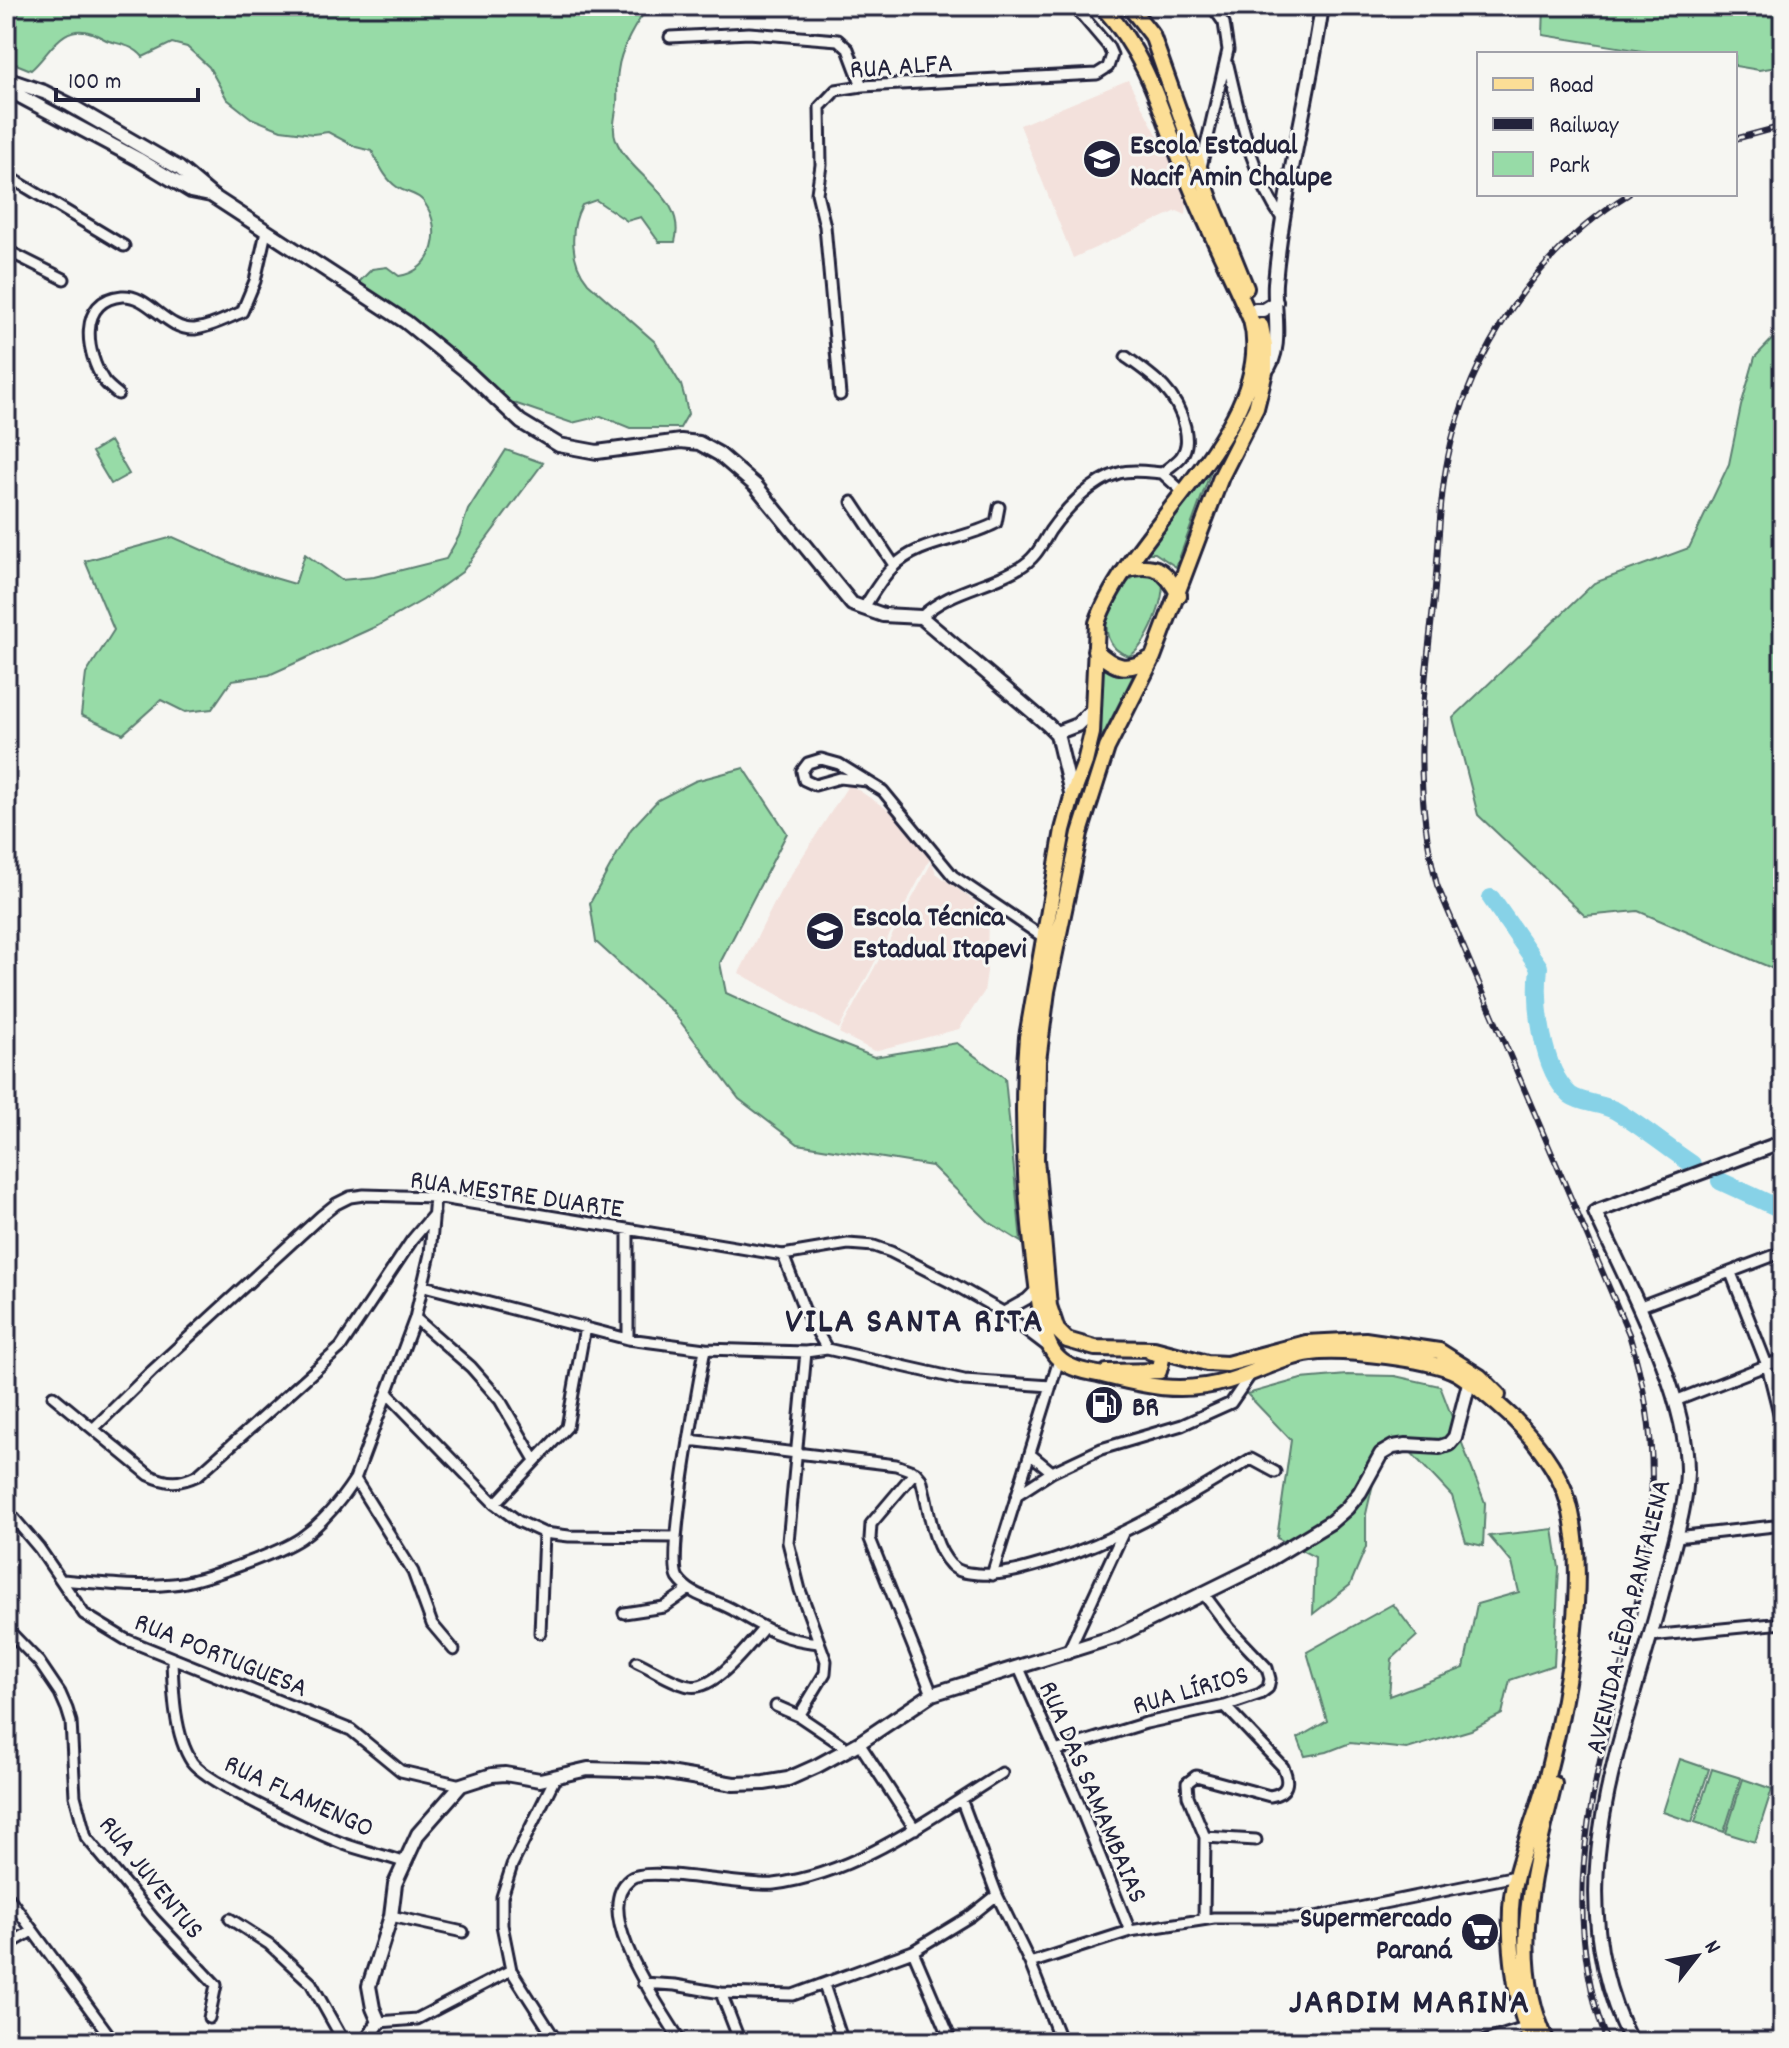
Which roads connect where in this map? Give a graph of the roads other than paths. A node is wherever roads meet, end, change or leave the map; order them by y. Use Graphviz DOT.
graph roads {
  1 [pos="1074,6"];
  2 [pos="1102,6"];
  3 [pos="1129,6"];
  4 [pos="1212,6"];
  5 [pos="1320,9"];
  6 [pos="1152,35"];
  7 [pos="670,37"];
  8 [pos="1132,45"];
  9 [pos="1227,62"];
  10 [pos="6,82"];
  11 [pos="862,86"];
  12 [pos="1200,170"];
  13 [pos="6,175"];
  14 [pos="1283,220"];
  15 [pos="266,232"];
  16 [pos="124,246"];
  17 [pos="6,250"];
  18 [pos="64,279"];
  19 [pos="1276,302"];
  20 [pos="1255,310"];
  21 [pos="1126,357"];
  22 [pos="1265,372"];
  23 [pos="118,394"];
  24 [pos="840,395"];
  25 [pos="1162,473"];
  26 [pos="1183,492"];
  27 [pos="852,502"];
  28 [pos="999,507"];
  29 [pos="894,565"];
  30 [pos="1127,569"];
  31 [pos="1179,595"];
  32 [pos="863,609"];
  33 [pos="921,617"];
  34 [pos="1095,650"];
  35 [pos="1153,657"];
  36 [pos="1093,709"];
  37 [pos="1056,733"];
  38 [pos="867,781"];
  39 [pos="1072,797"];
  40 [pos="1046,939"];
  41 [pos="1783,1142"];
  42 [pos="435,1197"];
  43 [pos="434,1214"];
  44 [pos="628,1231"];
  45 [pos="1783,1252"];
  46 [pos="783,1255"];
  47 [pos="1731,1273"];
  48 [pos="424,1286"];
  49 [pos="1037,1289"];
  50 [pos="1638,1307"];
  51 [pos="1004,1312"];
  52 [pos="415,1318"];
  53 [pos="585,1327"];
  54 [pos="628,1339"];
  55 [pos="1119,1347"];
  56 [pos="705,1349"];
  57 [pos="827,1349"];
  58 [pos="806,1352"];
  59 [pos="1056,1356"];
  60 [pos="1783,1359"];
  61 [pos="1767,1365"];
  62 [pos="1095,1374"];
  63 [pos="1251,1374"];
  64 [pos="1469,1383"];
  65 [pos="1051,1386"];
  66 [pos="387,1393"];
  67 [pos="53,1396"];
  68 [pos="1675,1401"];
  69 [pos="94,1428"];
  70 [pos="1783,1429"];
  71 [pos="689,1440"];
  72 [pos="797,1452"];
  73 [pos="1030,1454"];
  74 [pos="535,1460"];
  75 [pos="915,1472"];
  76 [pos="1052,1472"];
  77 [pos="1275,1472"];
  78 [pos="355,1479"];
  79 [pos="1018,1494"];
  80 [pos="495,1504"];
  81 [pos="6,1509"];
  82 [pos="1783,1525"];
  83 [pos="544,1533"];
  84 [pos="1123,1533"];
  85 [pos="676,1537"];
  86 [pos="1676,1537"];
  87 [pos="992,1575"];
  88 [pos="62,1580"];
  89 [pos="688,1590"];
  90 [pos="1203,1593"];
  91 [pos="624,1613"];
  92 [pos="1783,1623"];
  93 [pos="6,1628"];
  94 [pos="763,1629"];
  95 [pos="540,1633"];
  96 [pos="1650,1636"];
  97 [pos="819,1643"];
  98 [pos="454,1650"];
  99 [pos="1067,1654"];
  100 [pos="172,1659"];
  101 [pos="637,1662"];
  102 [pos="1019,1668"];
  103 [pos="932,1694"];
  104 [pos="776,1706"];
  105 [pos="1225,1706"];
  106 [pos="799,1716"];
  107 [pos="853,1746"];
  108 [pos="1055,1751"];
  109 [pos="1002,1773"];
  110 [pos="556,1776"];
  111 [pos="461,1785"];
  112 [pos="961,1799"];
  113 [pos="915,1829"];
  114 [pos="1205,1837"];
  115 [pos="1256,1840"];
  116 [pos="403,1862"];
  117 [pos="1516,1876"];
  118 [pos="6,1894"];
  119 [pos="997,1895"];
  120 [pos="391,1916"];
  121 [pos="230,1919"];
  122 [pos="1204,1919"];
  123 [pos="32,1931"];
  124 [pos="1130,1931"];
  125 [pos="463,1932"];
  126 [pos="6,1946"];
  127 [pos="913,1951"];
  128 [pos="1030,1963"];
  129 [pos="511,1970"];
  130 [pos="643,1983"];
  131 [pos="824,1985"];
  132 [pos="721,1993"];
  133 [pos="209,2018"];
  134 [pos="379,2022"];
  135 [pos="948,2033"];
  136 [pos="1523,2034"];
  137 [pos="114,2042"];
  138 [pos="344,2042"];
  139 [pos="366,2042"];
  140 [pos="557,2042"];
  141 [pos="681,2042"];
  142 [pos="740,2042"];
  143 [pos="843,2042"];
  144 [pos="1061,2042"];
  145 [pos="1102,2042"];
  146 [pos="1213,2042"];
  147 [pos="1482,2042"];
  148 [pos="1547,2042"];
  149 [pos="1631,2042"];
  1 -- 11 [label="street, RUA ALFA"];
  2 -- 8 [label="main road"];
  3 -- 6 [label="main road"];
  4 -- 9 [label="street"];
  5 -- 14 [label="street"];
  6 -- 8 [label="main road"];
  6 -- 12 [label="main road"];
  7 -- 11 [label="street"];
  8 -- 26 [label="main road"];
  9 -- 12 [label="street"];
  9 -- 14 [label="street"];
  10 -- 15 [label="street"];
  11 -- 24 [label="street, RUA ALFA"];
  12 -- 20 [label="main road"];
  13 -- 16 [label="street"];
  14 -- 19 [label="street"];
  15 -- 23 [label="street"];
  15 -- 32 [label="street"];
  17 -- 18 [label="street"];
  19 -- 20 [label="street"];
  19 -- 22 [label="street"];
  20 -- 22 [label="main road"];
  21 -- 25 [label="street"];
  22 -- 31 [label="main road"];
  25 -- 26 [label="street"];
  25 -- 33 [label="street"];
  26 -- 30 [label="main road"];
  27 -- 29 [label="street"];
  28 -- 29 [label="street"];
  29 -- 32 [label="street"];
  30 -- 31 [label="main road"];
  30 -- 34 [label="main road"];
  31 -- 35 [label="main road"];
  32 -- 33 [label="street"];
  33 -- 37 [label="street"];
  34 -- 35 [label="main road"];
  34 -- 36 [label="main road"];
  35 -- 55 [label="main road"];
  36 -- 37 [label="street"];
  36 -- 39 [label="main road"];
  37 -- 39 [label="street"];
  38 -- 38 [label="street"];
  38 -- 40 [label="street"];
  39 -- 40 [label="main road"];
  40 -- 49 [label="main road"];
  41 -- 50 [label="street, AVENIDA LÊDA PANTALENA"];
  42 -- 43 [label="street"];
  42 -- 44 [label="street, RUA MESTRE DUARTE"];
  42 -- 69 [label="street, RUA MESTRE DUARTE"];
  43 -- 48 [label="street"];
  43 -- 69 [label="street"];
  44 -- 46 [label="street, RUA MESTRE DUARTE"];
  44 -- 54 [label="street"];
  45 -- 47 [label="street"];
  46 -- 51 [label="street, RUA MESTRE DUARTE"];
  46 -- 57 [label="street"];
  47 -- 50 [label="street"];
  47 -- 61 [label="street"];
  48 -- 52 [label="street"];
  48 -- 53 [label="street"];
  49 -- 51 [label="street"];
  49 -- 59 [label="main road"];
  50 -- 68 [label="street, AVENIDA LÊDA PANTALENA"];
  51 -- 59 [label="street, RUA MESTRE DUARTE"];
  52 -- 66 [label="street"];
  52 -- 74 [label="street"];
  53 -- 54 [label="street"];
  53 -- 74 [label="street"];
  54 -- 56 [label="street"];
  55 -- 62 [label="main road"];
  55 -- 148 [label="main road"];
  56 -- 58 [label="street"];
  56 -- 71 [label="street"];
  57 -- 58 [label="street"];
  57 -- 65 [label="street"];
  58 -- 72 [label="street"];
  59 -- 62 [label="main road"];
  59 -- 65 [label="street"];
  60 -- 61 [label="street"];
  61 -- 68 [label="street"];
  61 -- 70 [label="street"];
  62 -- 63 [label="main road"];
  63 -- 64 [label="main road"];
  63 -- 76 [label="street"];
  64 -- 90 [label="street"];
  64 -- 117 [label="main road"];
  65 -- 73 [label="street"];
  66 -- 78 [label="street"];
  66 -- 80 [label="street"];
  67 -- 69 [label="street"];
  68 -- 86 [label="street, AVENIDA LÊDA PANTALENA"];
  71 -- 72 [label="street"];
  71 -- 85 [label="street"];
  72 -- 75 [label="street"];
  72 -- 97 [label="street"];
  73 -- 76 [label="street"];
  73 -- 79 [label="street"];
  74 -- 80 [label="street"];
  75 -- 87 [label="street"];
  75 -- 103 [label="street"];
  76 -- 79 [label="street"];
  77 -- 84 [label="street"];
  78 -- 88 [label="street"];
  78 -- 98 [label="street"];
  79 -- 87 [label="street"];
  80 -- 83 [label="street"];
  81 -- 88 [label="street, RUA PORTUGUESA"];
  82 -- 86 [label="street"];
  83 -- 85 [label="street"];
  83 -- 95 [label="street"];
  84 -- 87 [label="street"];
  84 -- 99 [label="street"];
  85 -- 89 [label="street"];
  86 -- 96 [label="street, AVENIDA LÊDA PANTALENA"];
  88 -- 100 [label="street, RUA PORTUGUESA"];
  89 -- 91 [label="street"];
  89 -- 94 [label="street"];
  90 -- 99 [label="street"];
  90 -- 105 [label="street, RUA LÍRIOS"];
  92 -- 96 [label="street"];
  93 -- 133 [label="street, RUA JUVENTUS"];
  94 -- 97 [label="street"];
  94 -- 101 [label="street"];
  96 -- 149 [label="street, AVENIDA LÊDA PANTALENA"];
  97 -- 106 [label="street"];
  99 -- 102 [label="street"];
  100 -- 111 [label="street, RUA PORTUGUESA"];
  100 -- 116 [label="street, RUA FLAMENGO"];
  102 -- 103 [label="street"];
  102 -- 108 [label="street, RUA DAS SAMAMBAIAS"];
  103 -- 107 [label="street"];
  104 -- 106 [label="street"];
  105 -- 108 [label="street, RUA LÍRIOS"];
  105 -- 114 [label="street"];
  106 -- 107 [label="street"];
  107 -- 110 [label="street"];
  107 -- 113 [label="street"];
  108 -- 124 [label="street, RUA DAS SAMAMBAIAS"];
  109 -- 112 [label="street"];
  110 -- 111 [label="street"];
  110 -- 129 [label="street"];
  111 -- 116 [label="street"];
  112 -- 113 [label="street"];
  112 -- 119 [label="street"];
  113 -- 130 [label="street"];
  114 -- 115 [label="street"];
  114 -- 122 [label="street"];
  116 -- 120 [label="street"];
  117 -- 122 [label="street"];
  117 -- 136 [label="main road"];
  118 -- 123 [label="street"];
  119 -- 127 [label="street"];
  119 -- 128 [label="street"];
  120 -- 125 [label="street"];
  120 -- 134 [label="street"];
  121 -- 138 [label="street"];
  122 -- 124 [label="street"];
  123 -- 126 [label="street"];
  123 -- 137 [label="street"];
  124 -- 128 [label="street"];
  127 -- 131 [label="street"];
  127 -- 135 [label="street"];
  128 -- 144 [label="street"];
  129 -- 134 [label="street"];
  129 -- 140 [label="street"];
  130 -- 132 [label="street"];
  130 -- 141 [label="street"];
  131 -- 132 [label="street"];
  131 -- 143 [label="street"];
  132 -- 142 [label="street"];
  134 -- 139 [label="street"];
  136 -- 147 [label="street"];
  145 -- 146 [label="street"];
}
